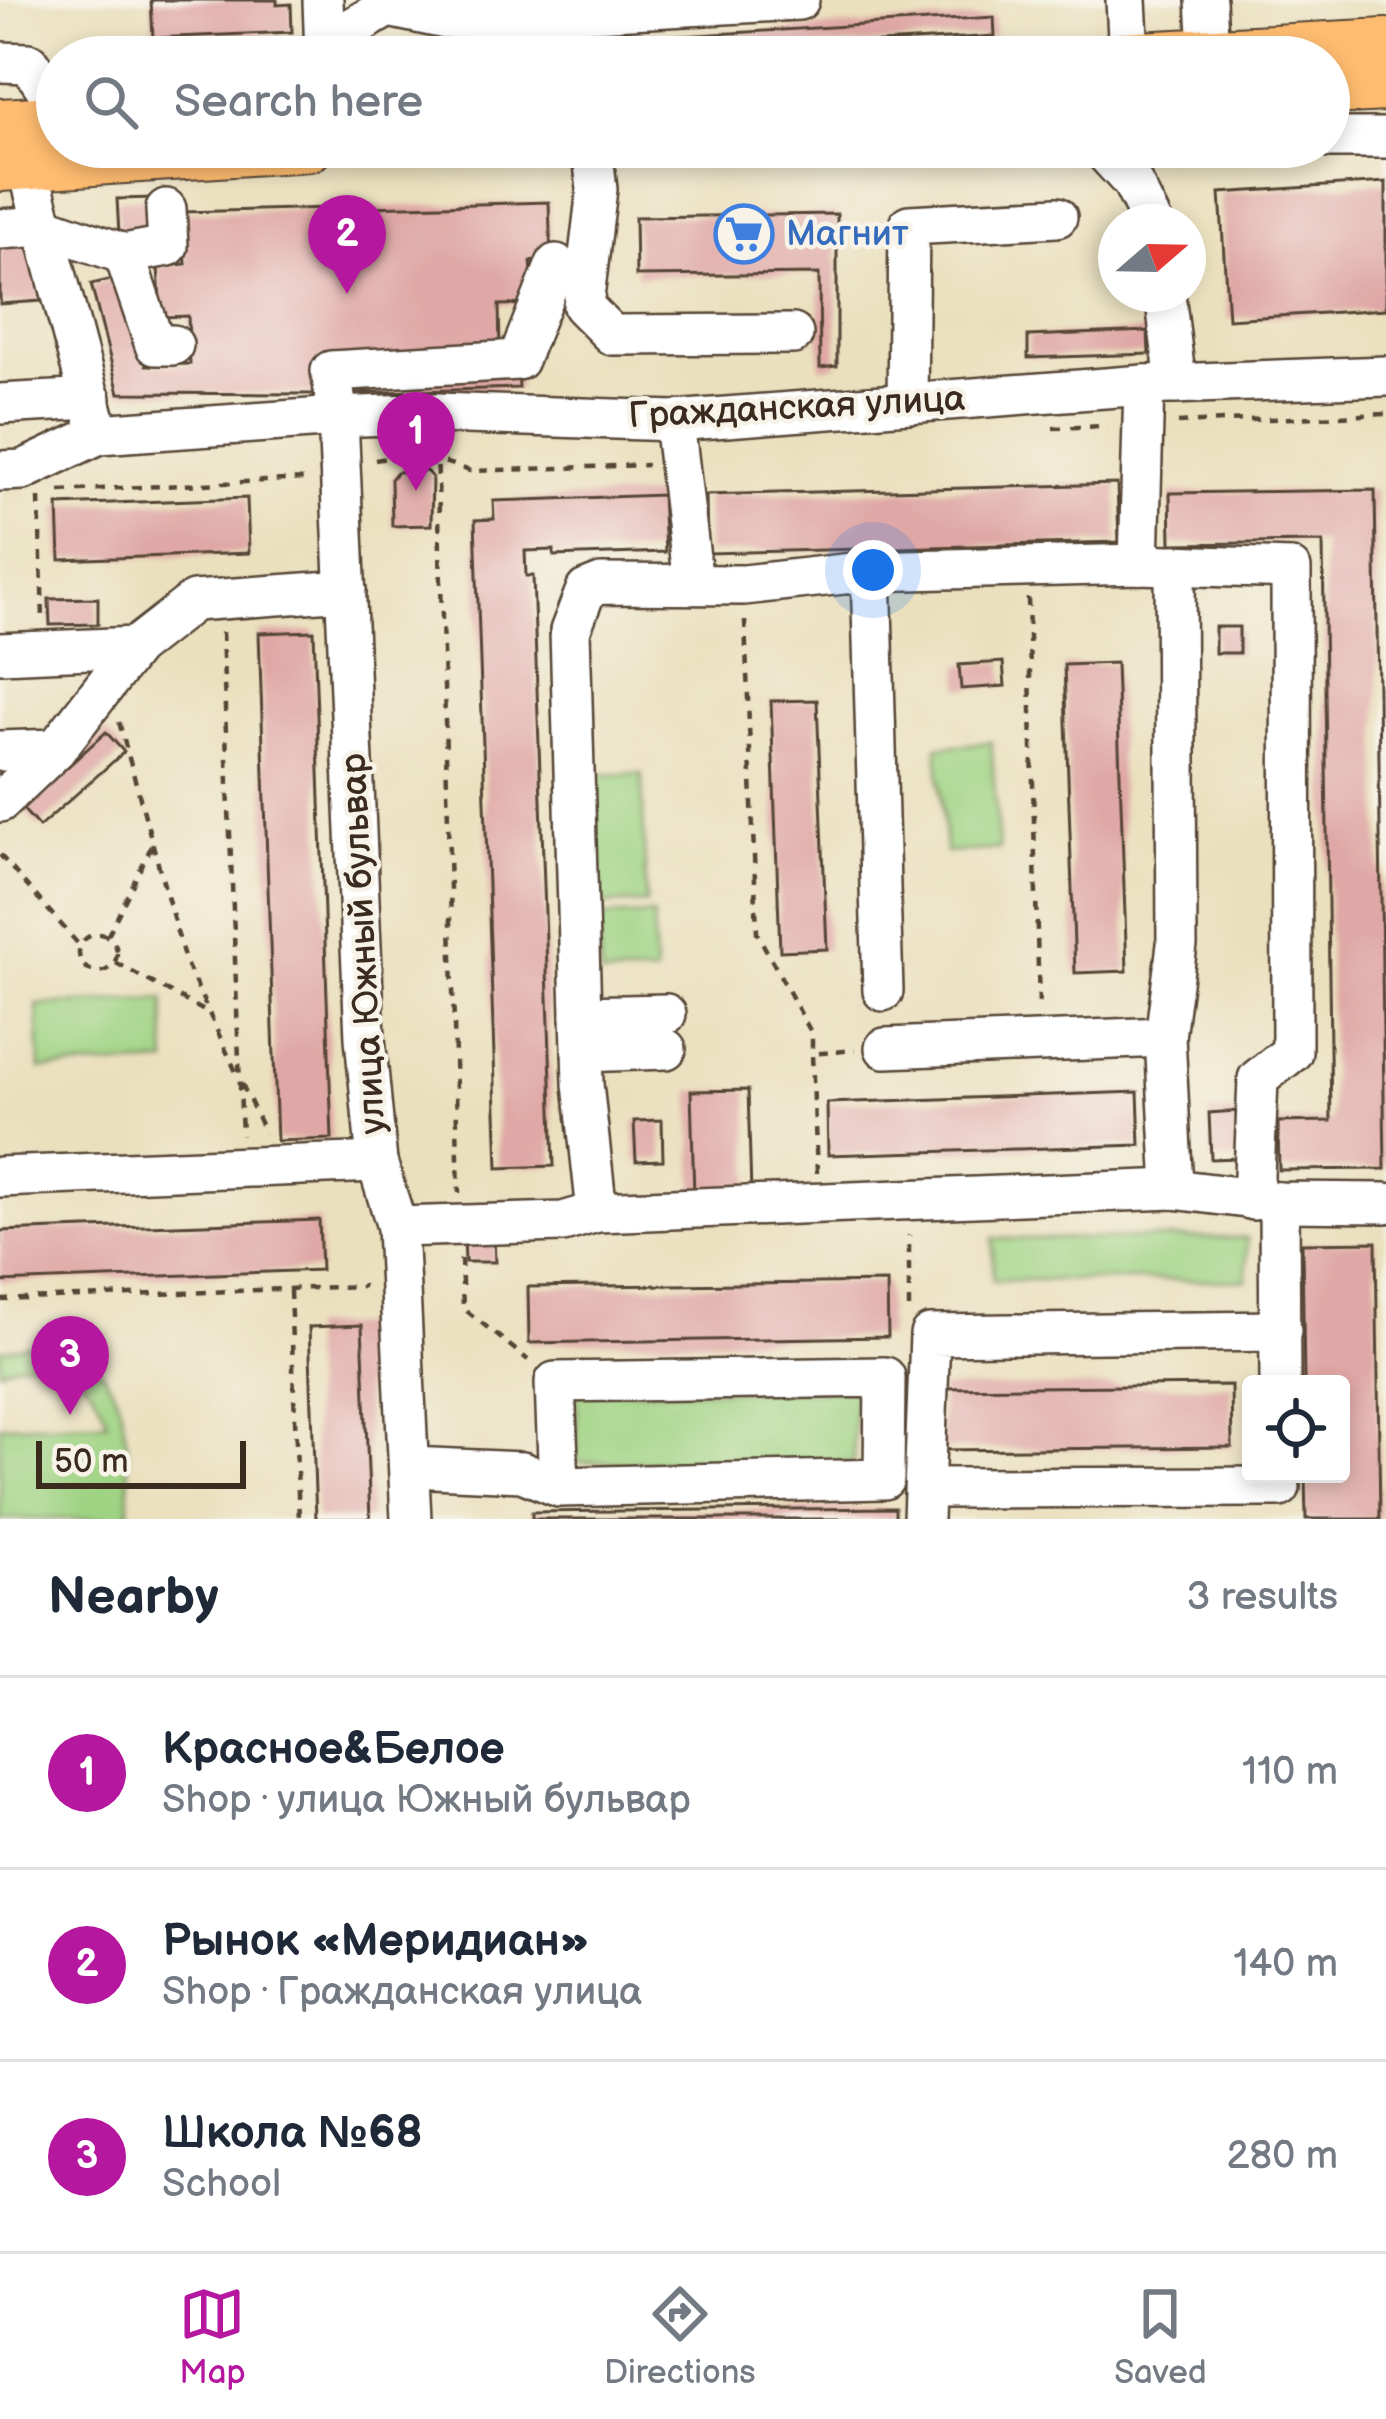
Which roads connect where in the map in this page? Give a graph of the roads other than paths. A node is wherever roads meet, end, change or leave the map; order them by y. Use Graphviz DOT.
graph roads {
  1 [pos="323,0"];
  2 [pos="799,0"];
  3 [pos="1126,0"];
  4 [pos="1205,0"];
  5 [pos="393,3"];
  6 [pos="324,36"];
  7 [pos="346,36"];
  8 [pos="1128,36"];
  9 [pos="1208,36"];
  10 [pos="1386,43"];
  11 [pos="1350,45"];
  12 [pos="0,62"];
  13 [pos="36,74"];
  14 [pos="1386,87"];
  15 [pos="1350,89"];
  16 [pos="36,121"];
  17 [pos="0,123"];
  18 [pos="1350,138"];
  19 [pos="1386,138"];
  20 [pos="14,165"];
  21 [pos="594,168"];
  22 [pos="1119,168"];
  23 [pos="1143,204"];
  24 [pos="166,209"];
  25 [pos="1057,217"];
  26 [pos="44,226"];
  27 [pos="0,229"];
  28 [pos="124,254"];
  29 [pos="556,264"];
  30 [pos="1164,312"];
  31 [pos="793,334"];
  32 [pos="173,345"];
  33 [pos="1386,376"];
  34 [pos="1160,385"];
  35 [pos="0,404"];
  36 [pos="908,404"];
  37 [pos="95,416"];
  38 [pos="338,417"];
  39 [pos="674,422"];
  40 [pos="0,471"];
  41 [pos="1157,565"];
  42 [pos="872,572"];
  43 [pos="693,584"];
  44 [pos="346,590"];
  45 [pos="135,647"];
  46 [pos="0,652"];
  47 [pos="56,748"];
  48 [pos="0,751"];
  49 [pos="0,802"];
  50 [pos="883,991"];
  51 [pos="666,1031"];
  52 [pos="582,1034"];
  53 [pos="1165,1037"];
  54 [pos="885,1048"];
  55 [pos="376,1162"];
  56 [pos="0,1177"];
  57 [pos="1173,1189"];
  58 [pos="1266,1201"];
  59 [pos="1386,1203"];
  60 [pos="597,1212"];
  61 [pos="397,1227"];
  62 [pos="1281,1331"];
  63 [pos="1280,1375"];
  64 [pos="410,1467"];
  65 [pos="560,1487"];
  66 [pos="1279,1493"];
  67 [pos="924,1503"];
  68 [pos="411,1519"];
  1 -- 6 [label="street"];
  2 -- 5 [label="street"];
  3 -- 8 [label="street"];
  4 -- 9 [label="street"];
  5 -- 7 [label="street"];
  10 -- 11 [label="main road"];
  12 -- 13 [label="street"];
  14 -- 15 [label="main road"];
  16 -- 17 [label="main road"];
  18 -- 19 [label="street"];
  20 -- 26 [label="street"];
  21 -- 31 [label="street"];
  22 -- 23 [label="street"];
  24 -- 28 [label="street"];
  25 -- 36 [label="street"];
  26 -- 27 [label="street"];
  26 -- 28 [label="street"];
  26 -- 37 [label="street"];
  28 -- 32 [label="street"];
  29 -- 38 [label="street, улица Южный бульвар"];
  30 -- 34 [label="street"];
  33 -- 34 [label="street, Гражданская улица"];
  34 -- 36 [label="street, Гражданская улица"];
  34 -- 41 [label="street"];
  35 -- 37 [label="street"];
  36 -- 39 [label="street, Гражданская улица"];
  37 -- 38 [label="street, Гражданская улица"];
  37 -- 40 [label="street, Гражданская улица"];
  38 -- 39 [label="street, Гражданская улица"];
  38 -- 44 [label="street, улица Южный бульвар"];
  39 -- 43 [label="street"];
  41 -- 42 [label="street"];
  41 -- 53 [label="street"];
  41 -- 58 [label="street"];
  42 -- 43 [label="street"];
  42 -- 50 [label="street"];
  43 -- 52 [label="street"];
  44 -- 45 [label="street"];
  44 -- 55 [label="street, улица Южный бульвар"];
  45 -- 46 [label="street"];
  45 -- 47 [label="street"];
  47 -- 48 [label="street"];
  47 -- 49 [label="street"];
  51 -- 52 [label="street"];
  52 -- 60 [label="street"];
  53 -- 54 [label="street"];
  53 -- 57 [label="street"];
  55 -- 56 [label="street"];
  55 -- 61 [label="street, улица Южный бульвар"];
  57 -- 58 [label="street"];
  57 -- 60 [label="street"];
  58 -- 59 [label="street"];
  58 -- 62 [label="street"];
  60 -- 61 [label="street"];
  61 -- 64 [label="street, улица Южный бульвар"];
  62 -- 63 [label="street"];
  62 -- 67 [label="street"];
  64 -- 65 [label="street"];
  64 -- 68 [label="street, улица Южный бульвар"];
  65 -- 65 [label="street"];
  66 -- 67 [label="street"];
}
